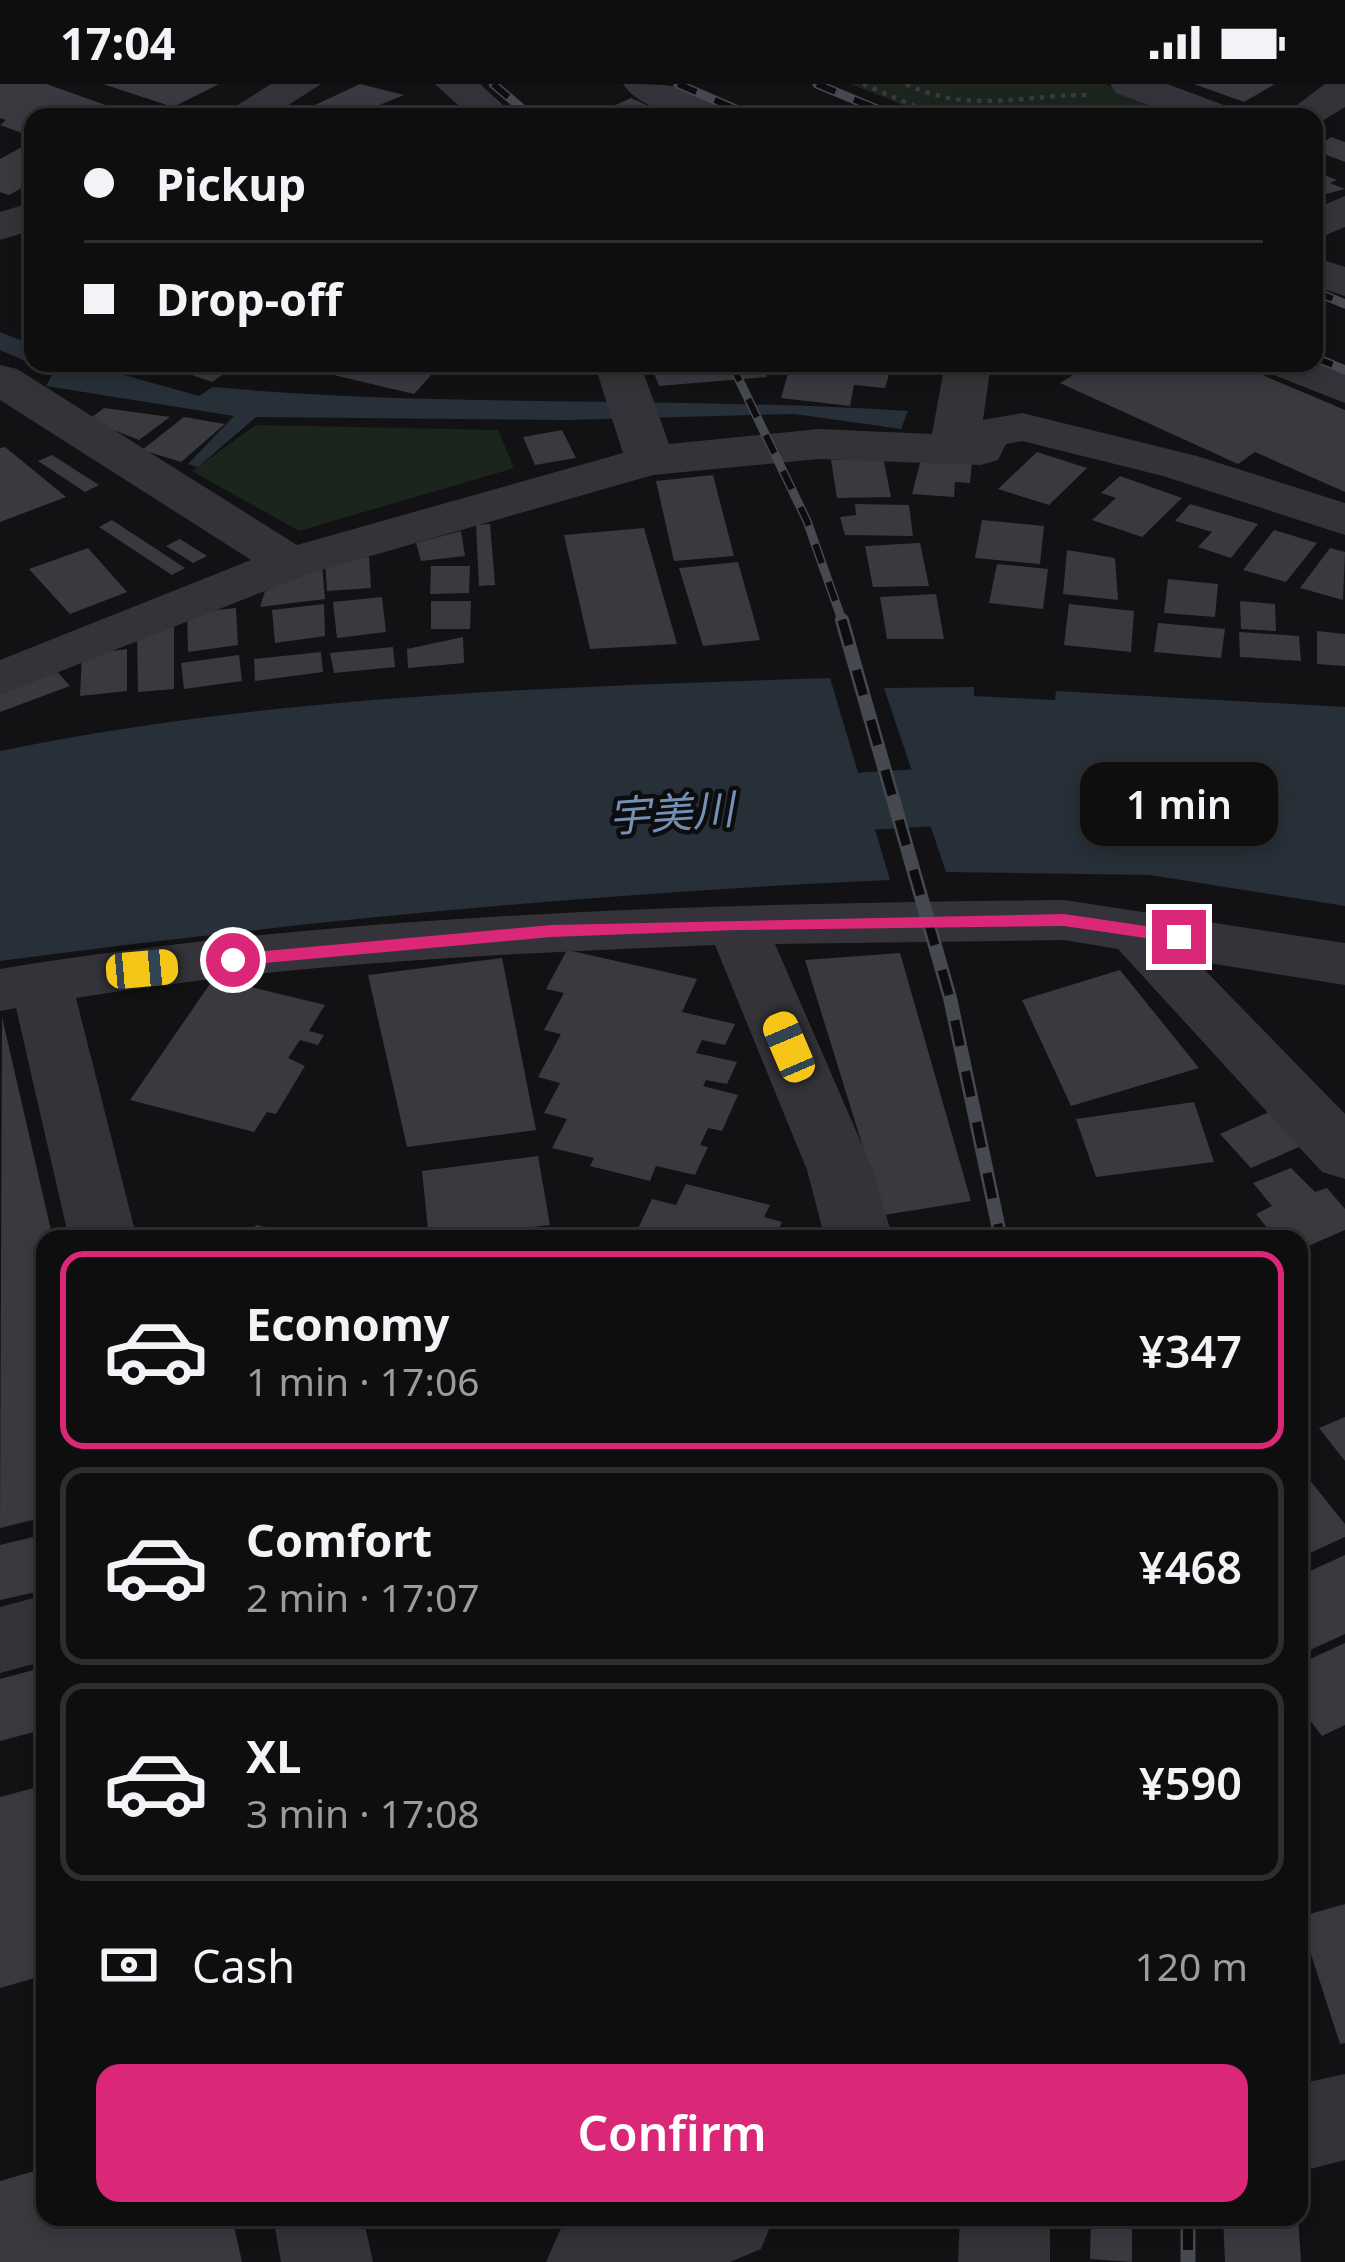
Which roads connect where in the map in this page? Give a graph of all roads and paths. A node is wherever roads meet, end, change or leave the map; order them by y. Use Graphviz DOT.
graph roads {
  1 [pos="301,84"];
  2 [pos="455,84"];
  3 [pos="643,84"];
  4 [pos="863,84"];
  5 [pos="906,84"];
  6 [pos="1345,89"];
  7 [pos="1116,91"];
  8 [pos="1056,94"];
  9 [pos="933,97"];
  10 [pos="908,102"];
  11 [pos="256,108"];
  12 [pos="485,108"];
  13 [pos="699,108"];
  14 [pos="921,108"];
  15 [pos="976,108"];
  16 [pos="985,108"];
  17 [pos="1058,108"];
  18 [pos="1183,108"];
  19 [pos="1314,108"];
  20 [pos="620,372"];
  21 [pos="967,372"];
  22 [pos="1306,372"];
  23 [pos="0,379"];
  24 [pos="1345,389"];
  25 [pos="954,449"];
  26 [pos="650,460"];
  27 [pos="1345,520"];
  28 [pos="290,563"];
  29 [pos="0,679"];
  30 [pos="737,924"];
  31 [pos="1138,930"];
  32 [pos="1345,964"];
  33 [pos="20,987"];
  34 [pos="1345,1155"];
  35 [pos="100,1230"];
  36 [pos="857,1230"];
  37 [pos="36,1630"];
  38 [pos="0,1640"];
  39 [pos="320,2226"];
  40 [pos="702,2226"];
  41 [pos="1005,2226"];
  42 [pos="327,2262"];
  43 [pos="592,2262"];
  44 [pos="1004,2262"];
  1 -- 11 [label="street"];
  2 -- 12 [label="street"];
  3 -- 13 [label="street"];
  4 -- 10 [label="path"];
  5 -- 9 [label="path"];
  6 -- 19 [label="street"];
  7 -- 8 [label="path"];
  7 -- 18 [label="street"];
  8 -- 16 [label="path"];
  8 -- 17 [label="path"];
  9 -- 10 [label="path"];
  9 -- 15 [label="path"];
  10 -- 14 [label="path"];
  20 -- 26 [label="street"];
  21 -- 25 [label="street"];
  22 -- 24 [label="street"];
  23 -- 28 [label="street"];
  25 -- 26 [label="street"];
  25 -- 27 [label="street"];
  26 -- 28 [label="street"];
  28 -- 29 [label="street"];
  30 -- 31 [label="street"];
  30 -- 33 [label="street"];
  30 -- 36 [label="street"];
  31 -- 32 [label="street"];
  31 -- 34 [label="street"];
  33 -- 35 [label="street"];
  37 -- 38 [label="street"];
  39 -- 42 [label="street"];
  40 -- 43 [label="street"];
  41 -- 44 [label="street"];
}
